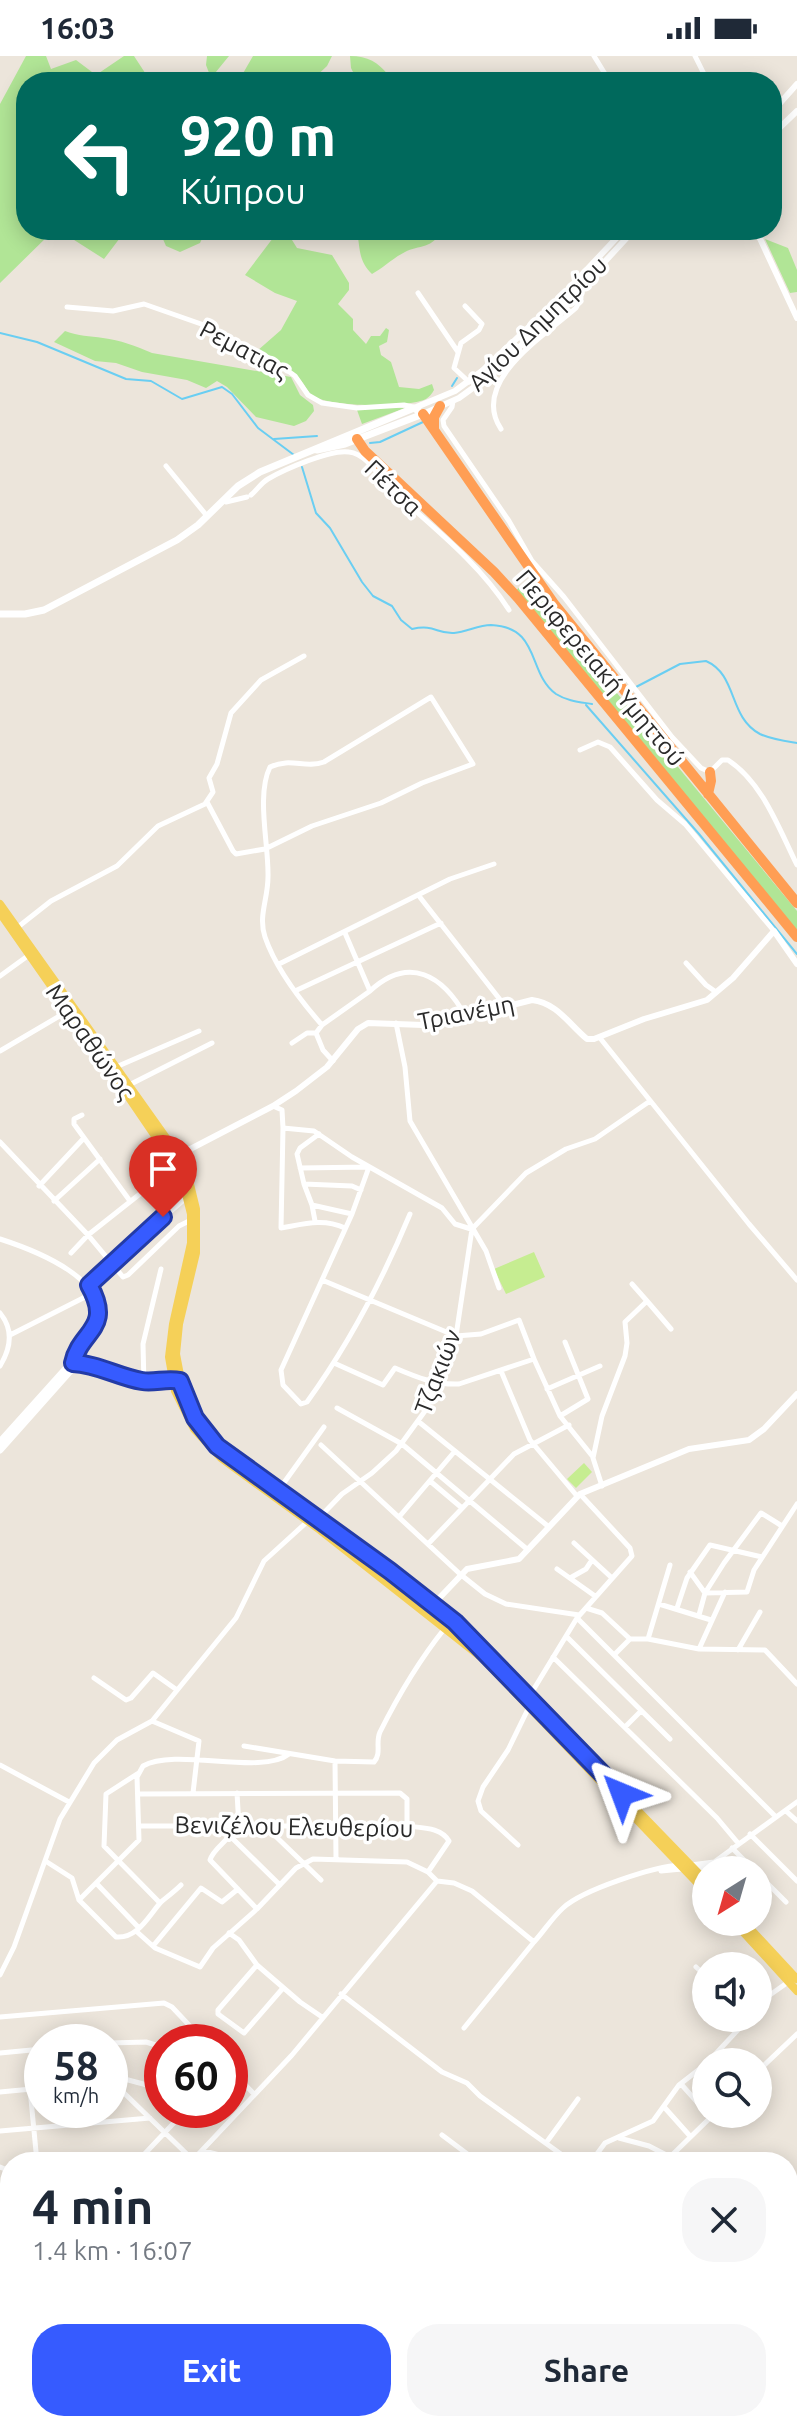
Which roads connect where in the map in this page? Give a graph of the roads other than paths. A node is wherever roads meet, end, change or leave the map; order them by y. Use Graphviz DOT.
graph roads {
  1 [pos="797,84"];
  2 [pos="782,101"];
  3 [pos="797,111"];
  4 [pos="782,125"];
  5 [pos="615,240"];
  6 [pos="625,240"];
  7 [pos="761,240"];
  8 [pos="579,289"];
  9 [pos="418,293"];
  10 [pos="465,306"];
  11 [pos="67,307"];
  12 [pos="797,318"];
  13 [pos="458,352"];
  14 [pos="469,382"];
  15 [pos="453,401"];
  16 [pos="440,406"];
  17 [pos="418,411"];
  18 [pos="391,426"];
  19 [pos="501,429"];
  20 [pos="435,431"];
  21 [pos="355,435"];
  22 [pos="316,455"];
  23 [pos="166,466"];
  24 [pos="270,473"];
  25 [pos="238,486"];
  26 [pos="249,496"];
  27 [pos="217,505"];
  28 [pos="207,516"];
  29 [pos="509,610"];
  30 [pos="0,614"];
  31 [pos="304,656"];
  32 [pos="667,738"];
  33 [pos="580,750"];
  34 [pos="710,772"];
  35 [pos="708,794"];
  36 [pos="207,802"];
  37 [pos="265,849"];
  38 [pos="494,864"];
  39 [pos="797,865"];
  40 [pos="419,896"];
  41 [pos="797,903"];
  42 [pos="0,904"];
  43 [pos="0,913"];
  44 [pos="441,923"];
  45 [pos="17,928"];
  46 [pos="774,931"];
  47 [pos="345,933"];
  48 [pos="797,937"];
  49 [pos="29,955"];
  50 [pos="359,962"];
  51 [pos="686,963"];
  52 [pos="279,964"];
  53 [pos="797,964"];
  54 [pos="0,976"];
  55 [pos="295,991"];
  56 [pos="370,991"];
  57 [pos="717,993"];
  58 [pos="505,1006"];
  59 [pos="68,1011"];
  60 [pos="466,1017"];
  61 [pos="396,1023"];
  62 [pos="322,1025"];
  63 [pos="199,1031"];
  64 [pos="316,1033"];
  65 [pos="600,1038"];
  66 [pos="212,1043"];
  67 [pos="292,1043"];
  68 [pos="0,1051"];
  69 [pos="333,1061"];
  70 [pos="115,1067"];
  71 [pos="128,1086"];
  72 [pos="650,1101"];
  73 [pos="273,1106"];
  74 [pos="82,1115"];
  75 [pos="283,1128"];
  76 [pos="319,1134"];
  77 [pos="84,1138"];
  78 [pos="0,1142"];
  79 [pos="100,1159"];
  80 [pos="175,1161"];
  81 [pos="369,1167"];
  82 [pos="300,1168"];
  83 [pos="304,1184"];
  84 [pos="39,1186"];
  85 [pos="361,1190"];
  86 [pos="187,1197"];
  87 [pos="54,1201"];
  88 [pos="130,1201"];
  89 [pos="312,1205"];
  90 [pos="352,1214"];
  91 [pos="410,1214"];
  92 [pos="192,1220"];
  93 [pos="315,1221"];
  94 [pos="345,1228"];
  95 [pos="472,1229"];
  96 [pos="88,1235"];
  97 [pos="0,1239"];
  98 [pos="71,1253"];
  99 [pos="112,1262"];
  100 [pos="161,1269"];
  101 [pos="322,1280"];
  102 [pos="797,1280"];
  103 [pos="632,1284"];
  104 [pos="89,1285"];
  105 [pos="499,1288"];
  106 [pos="93,1293"];
  107 [pos="370,1299"];
  108 [pos="647,1301"];
  109 [pos="0,1313"];
  110 [pos="671,1329"];
  111 [pos="10,1335"];
  112 [pos="456,1336"];
  113 [pos="565,1342"];
  114 [pos="534,1359"];
  115 [pos="334,1363"];
  116 [pos="0,1366"];
  117 [pos="74,1366"];
  118 [pos="600,1366"];
  119 [pos="501,1371"];
  120 [pos="578,1375"];
  121 [pos="175,1381"];
  122 [pos="144,1383"];
  123 [pos="436,1384"];
  124 [pos="547,1389"];
  125 [pos="796,1397"];
  126 [pos="337,1408"];
  127 [pos="560,1416"];
  128 [pos="419,1422"];
  129 [pos="569,1425"];
  130 [pos="324,1427"];
  131 [pos="0,1442"];
  132 [pos="402,1444"];
  133 [pos="533,1444"];
  134 [pos="321,1445"];
  135 [pos="0,1450"];
  136 [pos="455,1451"];
  137 [pos="593,1458"];
  138 [pos="436,1473"];
  139 [pos="489,1479"];
  140 [pos="360,1480"];
  141 [pos="430,1481"];
  142 [pos="602,1486"];
  143 [pos="278,1491"];
  144 [pos="579,1495"];
  145 [pos="470,1500"];
  146 [pos="797,1504"];
  147 [pos="462,1508"];
  148 [pos="399,1517"];
  149 [pos="313,1520"];
  150 [pos="782,1526"];
  151 [pos="549,1527"];
  152 [pos="574,1543"];
  153 [pos="428,1544"];
  154 [pos="528,1550"];
  155 [pos="734,1550"];
  156 [pos="762,1557"];
  157 [pos="592,1560"];
  158 [pos="670,1565"];
  159 [pos="557,1569"];
  160 [pos="690,1572"];
  161 [pos="460,1574"];
  162 [pos="570,1578"];
  163 [pos="612,1578"];
  164 [pos="725,1592"];
  165 [pos="705,1593"];
  166 [pos="595,1596"];
  167 [pos="659,1604"];
  168 [pos="585,1607"];
  169 [pos="431,1608"];
  170 [pos="677,1608"];
  171 [pos="760,1612"];
  172 [pos="699,1615"];
  173 [pos="578,1616"];
  174 [pos="711,1620"];
  175 [pos="446,1628"];
  176 [pos="566,1636"];
  177 [pos="630,1639"];
  178 [pos="648,1639"];
  179 [pos="699,1649"];
  180 [pos="738,1650"];
  181 [pos="614,1655"];
  182 [pos="553,1657"];
  183 [pos="94,1678"];
  184 [pos="797,1684"];
  185 [pos="177,1690"];
  186 [pos="529,1702"];
  187 [pos="641,1711"];
  188 [pos="152,1721"];
  189 [pos="625,1727"];
  190 [pos="670,1739"];
  191 [pos="244,1746"];
  192 [pos="289,1754"];
  193 [pos="197,1761"];
  194 [pos="335,1761"];
  195 [pos="0,1765"];
  196 [pos="137,1773"];
  197 [pos="193,1793"];
  198 [pos="237,1793"];
  199 [pos="139,1794"];
  200 [pos="336,1794"];
  201 [pos="69,1802"];
  202 [pos="797,1802"];
  203 [pos="786,1810"];
  204 [pos="775,1816"];
  205 [pos="797,1821"];
  206 [pos="139,1826"];
  207 [pos="337,1826"];
  208 [pos="407,1826"];
  209 [pos="237,1827"];
  210 [pos="266,1827"];
  211 [pos="750,1834"];
  212 [pos="230,1836"];
  213 [pos="738,1843"];
  214 [pos="518,1845"];
  215 [pos="732,1848"];
  216 [pos="669,1853"];
  217 [pos="722,1856"];
  218 [pos="740,1856"];
  219 [pos="336,1858"];
  220 [pos="47,1862"];
  221 [pos="118,1862"];
  222 [pos="302,1863"];
  223 [pos="667,1866"];
  224 [pos="687,1867"];
  225 [pos="692,1867"];
  226 [pos="692,1871"];
  227 [pos="428,1872"];
  228 [pos="652,1872"];
  229 [pos="692,1874"];
  230 [pos="321,1880"];
  231 [pos="439,1881"];
  232 [pos="797,1881"];
  233 [pos="97,1884"];
  234 [pos="181,1885"];
  235 [pos="280,1885"];
  236 [pos="772,1888"];
  237 [pos="238,1889"];
  238 [pos="79,1900"];
  239 [pos="786,1902"];
  240 [pos="160,1903"];
  241 [pos="257,1909"];
  242 [pos="138,1929"];
  243 [pos="229,1933"];
  244 [pos="749,1936"];
  245 [pos="756,1936"];
  246 [pos="534,1942"];
  247 [pos="153,1946"];
  248 [pos="257,1965"];
  249 [pos="0,1975"];
  250 [pos="794,1979"];
  251 [pos="283,1988"];
  252 [pos="797,1991"];
  253 [pos="341,1994"];
  254 [pos="772,1997"];
  255 [pos="0,2017"];
  256 [pos="322,2017"];
  257 [pos="188,2024"];
  258 [pos="464,2028"];
  259 [pos="736,2032"];
  260 [pos="797,2034"];
  261 [pos="721,2048"];
  262 [pos="24,2051"];
  263 [pos="0,2053"];
  264 [pos="772,2058"];
  265 [pos="692,2075"];
  266 [pos="681,2084"];
  267 [pos="248,2088"];
  268 [pos="24,2090"];
  269 [pos="0,2092"];
  270 [pos="254,2094"];
  271 [pos="692,2096"];
  272 [pos="128,2098"];
  273 [pos="578,2099"];
  274 [pos="665,2108"];
  275 [pos="144,2113"];
  276 [pos="33,2128"];
  277 [pos="161,2128"];
  278 [pos="169,2128"];
  279 [pos="697,2128"];
  280 [pos="0,2131"];
  281 [pos="165,2132"];
  282 [pos="442,2135"];
  283 [pos="690,2136"];
  284 [pos="618,2137"];
  285 [pos="546,2143"];
  286 [pos="203,2150"];
  287 [pos="36,2152"];
  288 [pos="146,2152"];
  289 [pos="184,2152"];
  290 [pos="210,2152"];
  291 [pos="465,2152"];
  292 [pos="558,2152"];
  293 [pos="598,2152"];
  294 [pos="660,2152"];
  295 [pos="675,2152"];
  1 -- 2 [label="street"];
  3 -- 4 [label="street"];
  5 -- 14 [label="street, Αγίου Δημητρίου"];
  6 -- 8 [label="street, Αγίου Δημητρίου"];
  7 -- 12 [label="street"];
  8 -- 15 [label="street, Αγίου Δημητρίου"];
  8 -- 19 [label="street"];
  9 -- 13 [label="street"];
  10 -- 13 [label="street"];
  11 -- 17 [label="street, Ρεματιας"];
  13 -- 14 [label="street"];
  14 -- 17 [label="street, Αγίου Δημητρίου"];
  15 -- 16 [label="street, Αγίου Δημητρίου"];
  15 -- 32 [label="street"];
  16 -- 17 [label="street, Αγίου Δημητρίου"];
  16 -- 20 [label="highway"];
  17 -- 18 [label="main road, Αγίου Δημητρίου"];
  17 -- 20 [label="highway, Περιφερειακή Υμηττού"];
  17 -- 21 [label="main road, Πέτσα"];
  18 -- 21 [label="main road, Πέτσα"];
  20 -- 32 [label="highway, Περιφερειακή Υμηττού"];
  21 -- 22 [label="main road, Πέτσα"];
  21 -- 48 [label="highway, Περιφερειακή Υμηττού"];
  22 -- 24 [label="main road, Πέτσα"];
  22 -- 29 [label="street, Πέτσα"];
  23 -- 28 [label="street"];
  24 -- 25 [label="main road, Πέτσα"];
  24 -- 26 [label="street, Πέτσα"];
  25 -- 26 [label="street"];
  25 -- 27 [label="main road, Πέτσα"];
  26 -- 27 [label="street, Πέτσα"];
  27 -- 28 [label="main road"];
  28 -- 30 [label="main road"];
  31 -- 36 [label="street"];
  32 -- 34 [label="street"];
  32 -- 35 [label="highway, Περιφερειακή Υμηττού"];
  33 -- 46 [label="street"];
  34 -- 35 [label="highway"];
  34 -- 39 [label="street"];
  35 -- 41 [label="highway, Περιφερειακή Υμηττού"];
  36 -- 37 [label="street"];
  36 -- 45 [label="street"];
  37 -- 37 [label="street"];
  37 -- 52 [label="street"];
  38 -- 40 [label="street"];
  40 -- 44 [label="street"];
  40 -- 47 [label="street"];
  42 -- 45 [label="main road, Μαραθώνος"];
  43 -- 49 [label="main road, Μαραθώνος"];
  44 -- 50 [label="street"];
  44 -- 58 [label="street"];
  45 -- 70 [label="main road, Μαραθώνος"];
  46 -- 53 [label="street"];
  46 -- 57 [label="street"];
  47 -- 50 [label="street"];
  47 -- 52 [label="street"];
  49 -- 54 [label="street"];
  49 -- 59 [label="main road, Μαραθώνος"];
  50 -- 55 [label="street"];
  50 -- 56 [label="street"];
  51 -- 57 [label="street"];
  52 -- 55 [label="street"];
  55 -- 62 [label="street"];
  56 -- 60 [label="street"];
  56 -- 62 [label="street"];
  57 -- 65 [label="street"];
  58 -- 60 [label="street, Τριανέμη"];
  58 -- 65 [label="street, Τριανέμη"];
  59 -- 68 [label="street"];
  59 -- 80 [label="main road, Μαραθώνος"];
  60 -- 61 [label="street, Τριανέμη"];
  61 -- 69 [label="street, Τριανέμη"];
  61 -- 95 [label="street"];
  62 -- 64 [label="street"];
  63 -- 70 [label="street"];
  64 -- 67 [label="street"];
  64 -- 69 [label="street"];
  65 -- 72 [label="street"];
  66 -- 71 [label="street"];
  69 -- 73 [label="street, Τριανέμη"];
  70 -- 71 [label="main road, Μαραθώνος"];
  71 -- 80 [label="main road, Μαραθώνος"];
  72 -- 95 [label="street"];
  72 -- 102 [label="street"];
  73 -- 75 [label="street"];
  73 -- 80 [label="street, Τριανέμη"];
  74 -- 77 [label="street"];
  75 -- 76 [label="street"];
  75 -- 93 [label="street"];
  76 -- 81 [label="street"];
  76 -- 82 [label="street"];
  77 -- 79 [label="street"];
  77 -- 84 [label="street"];
  78 -- 84 [label="street"];
  79 -- 87 [label="street"];
  79 -- 88 [label="street"];
  80 -- 86 [label="main road, Μαραθώνος"];
  80 -- 88 [label="street"];
  80 -- 121 [label="main road, Μαραθώνος"];
  81 -- 82 [label="street"];
  81 -- 85 [label="street"];
  81 -- 95 [label="street"];
  82 -- 83 [label="street"];
  83 -- 85 [label="street"];
  83 -- 89 [label="street"];
  84 -- 87 [label="street"];
  85 -- 90 [label="street"];
  86 -- 92 [label="main road, Μαραθώνος"];
  86 -- 99 [label="street"];
  87 -- 96 [label="street"];
  88 -- 96 [label="street"];
  89 -- 90 [label="street"];
  89 -- 93 [label="street"];
  90 -- 94 [label="street"];
  91 -- 107 [label="street"];
  92 -- 99 [label="street"];
  92 -- 121 [label="main road, Μαραθώνος"];
  93 -- 94 [label="street"];
  94 -- 101 [label="street"];
  95 -- 105 [label="street"];
  95 -- 112 [label="street, Τζακιών"];
  96 -- 98 [label="street"];
  96 -- 99 [label="street"];
  97 -- 104 [label="street"];
  99 -- 104 [label="street"];
  100 -- 122 [label="street"];
  101 -- 107 [label="street"];
  101 -- 115 [label="street"];
  103 -- 108 [label="street"];
  104 -- 106 [label="street"];
  106 -- 111 [label="street"];
  106 -- 117 [label="street"];
  107 -- 112 [label="street"];
  107 -- 115 [label="street"];
  108 -- 110 [label="street"];
  108 -- 137 [label="street"];
  109 -- 111 [label="street"];
  111 -- 116 [label="street"];
  112 -- 114 [label="street"];
  112 -- 123 [label="street, Τζακιών"];
  113 -- 120 [label="street"];
  114 -- 119 [label="street"];
  114 -- 124 [label="street"];
  115 -- 123 [label="street"];
  117 -- 122 [label="main road"];
  117 -- 131 [label="main road"];
  117 -- 135 [label="main road"];
  118 -- 120 [label="street"];
  119 -- 123 [label="street"];
  119 -- 133 [label="street"];
  120 -- 124 [label="street"];
  120 -- 127 [label="street"];
  121 -- 122 [label="main road"];
  121 -- 143 [label="main road, Μαραθώνος"];
  121 -- 149 [label="main road, Μαραθώνος"];
  123 -- 128 [label="street, Τζακιών"];
  124 -- 127 [label="street"];
  125 -- 142 [label="street"];
  126 -- 132 [label="street"];
  127 -- 129 [label="street"];
  128 -- 132 [label="street, Τζακιών"];
  128 -- 136 [label="street"];
  129 -- 133 [label="street"];
  129 -- 137 [label="street"];
  130 -- 143 [label="street"];
  132 -- 138 [label="street"];
  132 -- 140 [label="street, Τζακιών"];
  133 -- 139 [label="street"];
  133 -- 144 [label="street"];
  134 -- 140 [label="street"];
  136 -- 138 [label="street"];
  136 -- 139 [label="street"];
  137 -- 142 [label="street"];
  138 -- 141 [label="street"];
  138 -- 145 [label="street"];
  139 -- 145 [label="street"];
  139 -- 151 [label="street"];
  140 -- 148 [label="street"];
  140 -- 149 [label="street, Τζακιών"];
  141 -- 147 [label="street"];
  141 -- 148 [label="street"];
  142 -- 144 [label="street"];
  143 -- 149 [label="main road, Μαραθώνος"];
  144 -- 151 [label="street"];
  144 -- 163 [label="street"];
  145 -- 147 [label="street"];
  145 -- 154 [label="street"];
  146 -- 150 [label="street"];
  147 -- 153 [label="street"];
  148 -- 153 [label="street"];
  149 -- 169 [label="main road, Μαραθώνος"];
  149 -- 169 [label="main road, Μαραθώνος"];
  149 -- 185 [label="street, Τζακιών"];
  150 -- 155 [label="street"];
  150 -- 156 [label="street"];
  151 -- 154 [label="street"];
  152 -- 157 [label="street"];
  153 -- 161 [label="street"];
  154 -- 161 [label="street"];
  155 -- 156 [label="street"];
  155 -- 160 [label="street"];
  155 -- 165 [label="street"];
  156 -- 164 [label="street"];
  157 -- 162 [label="street"];
  157 -- 163 [label="street"];
  158 -- 167 [label="street"];
  159 -- 162 [label="street"];
  160 -- 165 [label="street"];
  160 -- 170 [label="street"];
  161 -- 169 [label="street"];
  161 -- 173 [label="street"];
  162 -- 166 [label="street"];
  163 -- 166 [label="street"];
  164 -- 165 [label="street"];
  164 -- 174 [label="street"];
  165 -- 172 [label="street"];
  166 -- 168 [label="street"];
  167 -- 170 [label="street"];
  167 -- 178 [label="street"];
  168 -- 173 [label="street"];
  168 -- 177 [label="street"];
  169 -- 175 [label="main road, Μαραθώνος"];
  169 -- 186 [label="main road, Μαραθώνος"];
  170 -- 172 [label="street"];
  171 -- 180 [label="street"];
  172 -- 174 [label="street"];
  173 -- 176 [label="street"];
  173 -- 181 [label="street"];
  174 -- 179 [label="street"];
  175 -- 186 [label="main road, Μαραθώνος"];
  175 -- 194 [label="street"];
  176 -- 182 [label="street"];
  176 -- 187 [label="street"];
  177 -- 178 [label="street"];
  177 -- 181 [label="street"];
  178 -- 179 [label="street"];
  179 -- 180 [label="street"];
  180 -- 184 [label="street"];
  181 -- 204 [label="street"];
  182 -- 186 [label="street"];
  182 -- 189 [label="street"];
  183 -- 185 [label="street"];
  185 -- 188 [label="street, Τζακιών"];
  186 -- 214 [label="street"];
  186 -- 216 [label="main road, Μαραθώνος"];
  186 -- 224 [label="main road, Μαραθώνος"];
  187 -- 189 [label="street"];
  187 -- 190 [label="street"];
  188 -- 193 [label="street"];
  188 -- 201 [label="street"];
  189 -- 213 [label="street"];
  191 -- 192 [label="street"];
  192 -- 193 [label="street"];
  192 -- 194 [label="street"];
  193 -- 196 [label="street"];
  193 -- 197 [label="street"];
  194 -- 200 [label="street"];
  195 -- 201 [label="street"];
  196 -- 199 [label="street"];
  196 -- 221 [label="street"];
  197 -- 198 [label="street"];
  197 -- 199 [label="street"];
  198 -- 200 [label="street"];
  198 -- 209 [label="street"];
  199 -- 206 [label="street"];
  200 -- 207 [label="street"];
  200 -- 208 [label="street"];
  201 -- 220 [label="street"];
  202 -- 203 [label="street"];
  203 -- 204 [label="street"];
  203 -- 205 [label="street"];
  204 -- 211 [label="street"];
  206 -- 209 [label="street, Βενιζέλου Ελευθερίου"];
  206 -- 221 [label="street"];
  207 -- 208 [label="street, Βενιζέλου Ελευθερίου"];
  207 -- 210 [label="street, Βενιζέλου Ελευθερίου"];
  207 -- 219 [label="street"];
  208 -- 227 [label="street, Βενιζέλου Ελευθερίου"];
  209 -- 210 [label="street, Βενιζέλου Ελευθερίου"];
  209 -- 212 [label="street"];
  210 -- 222 [label="street"];
  211 -- 213 [label="street"];
  211 -- 232 [label="street"];
  212 -- 235 [label="street"];
  212 -- 237 [label="street"];
  213 -- 215 [label="street"];
  215 -- 217 [label="street"];
  215 -- 218 [label="street"];
  216 -- 223 [label="main road"];
  216 -- 224 [label="main road, Μαραθώνος"];
  219 -- 222 [label="street"];
  219 -- 227 [label="street"];
  220 -- 238 [label="street"];
  220 -- 249 [label="street"];
  221 -- 233 [label="street"];
  221 -- 240 [label="street"];
  222 -- 230 [label="street"];
  222 -- 235 [label="street"];
  223 -- 224 [label="street"];
  223 -- 228 [label="street"];
  224 -- 225 [label="street"];
  224 -- 226 [label="main road, Μαραθώνος"];
  224 -- 228 [label="street"];
  224 -- 229 [label="main road, Μαραθώνος"];
  227 -- 231 [label="street"];
  228 -- 246 [label="street"];
  231 -- 246 [label="street"];
  231 -- 253 [label="street"];
  233 -- 238 [label="street"];
  233 -- 242 [label="street"];
  234 -- 240 [label="street"];
  235 -- 241 [label="street"];
  236 -- 239 [label="street"];
  237 -- 241 [label="street"];
  237 -- 247 [label="street"];
  238 -- 242 [label="street"];
  240 -- 242 [label="street"];
  241 -- 243 [label="street"];
  242 -- 247 [label="street"];
  243 -- 247 [label="street"];
  243 -- 248 [label="street"];
  244 -- 250 [label="main road"];
  245 -- 250 [label="main road"];
  246 -- 258 [label="street"];
  248 -- 251 [label="street"];
  248 -- 251 [label="street"];
  250 -- 252 [label="main road"];
  250 -- 254 [label="street"];
  251 -- 256 [label="street"];
  253 -- 256 [label="street"];
  253 -- 285 [label="street"];
  255 -- 257 [label="street"];
  256 -- 270 [label="street"];
  259 -- 261 [label="street"];
  260 -- 264 [label="street"];
  262 -- 263 [label="street"];
  265 -- 266 [label="street"];
  266 -- 271 [label="street"];
  266 -- 274 [label="street"];
  267 -- 270 [label="street"];
  268 -- 269 [label="street"];
  270 -- 286 [label="street"];
  272 -- 275 [label="street"];
  273 -- 285 [label="street"];
  274 -- 283 [label="street"];
  274 -- 284 [label="street"];
  276 -- 280 [label="street"];
  276 -- 287 [label="street"];
  277 -- 281 [label="street"];
  278 -- 281 [label="street"];
  279 -- 283 [label="street"];
  281 -- 288 [label="street"];
  281 -- 289 [label="street"];
  282 -- 291 [label="street"];
  283 -- 295 [label="street"];
  284 -- 293 [label="street"];
  284 -- 294 [label="street"];
  285 -- 292 [label="street"];
  286 -- 290 [label="street"];
}
